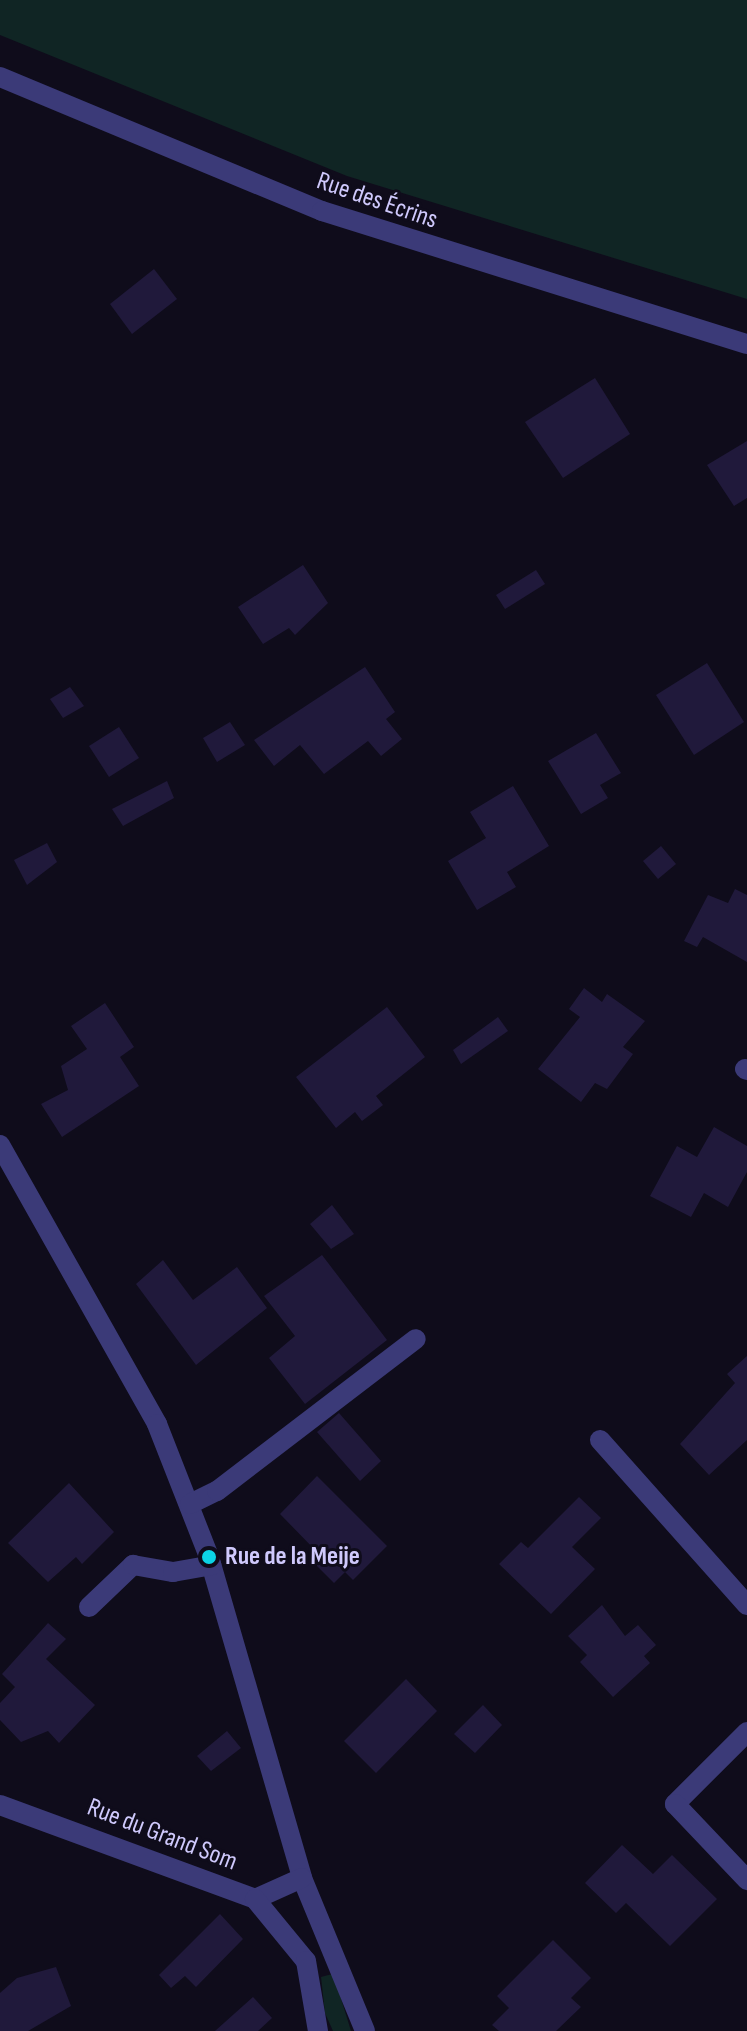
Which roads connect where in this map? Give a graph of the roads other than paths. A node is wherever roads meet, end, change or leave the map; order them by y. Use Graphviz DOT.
graph roads {
  1 [pos="0,77"];
  2 [pos="747,344"];
  3 [pos="0,1145"];
  4 [pos="416,1339"];
  5 [pos="600,1440"];
  6 [pos="190,1504"];
  7 [pos="211,1565"];
  8 [pos="747,1605"];
  9 [pos="89,1607"];
  10 [pos="747,1732"];
  11 [pos="0,1805"];
  12 [pos="302,1878"];
  13 [pos="747,1880"];
  14 [pos="255,1899"];
  15 [pos="318,2031"];
  16 [pos="365,2031"];
  1 -- 2 [label="street, Rue des Écrins"];
  3 -- 6 [label="street"];
  4 -- 6 [label="street"];
  5 -- 8 [label="street"];
  6 -- 7 [label="street"];
  7 -- 9 [label="street"];
  7 -- 12 [label="street"];
  10 -- 13 [label="street"];
  11 -- 14 [label="street, Rue du Grand Som"];
  12 -- 14 [label="street, Rue du Grand Som"];
  12 -- 16 [label="street"];
  14 -- 15 [label="street"];
}
